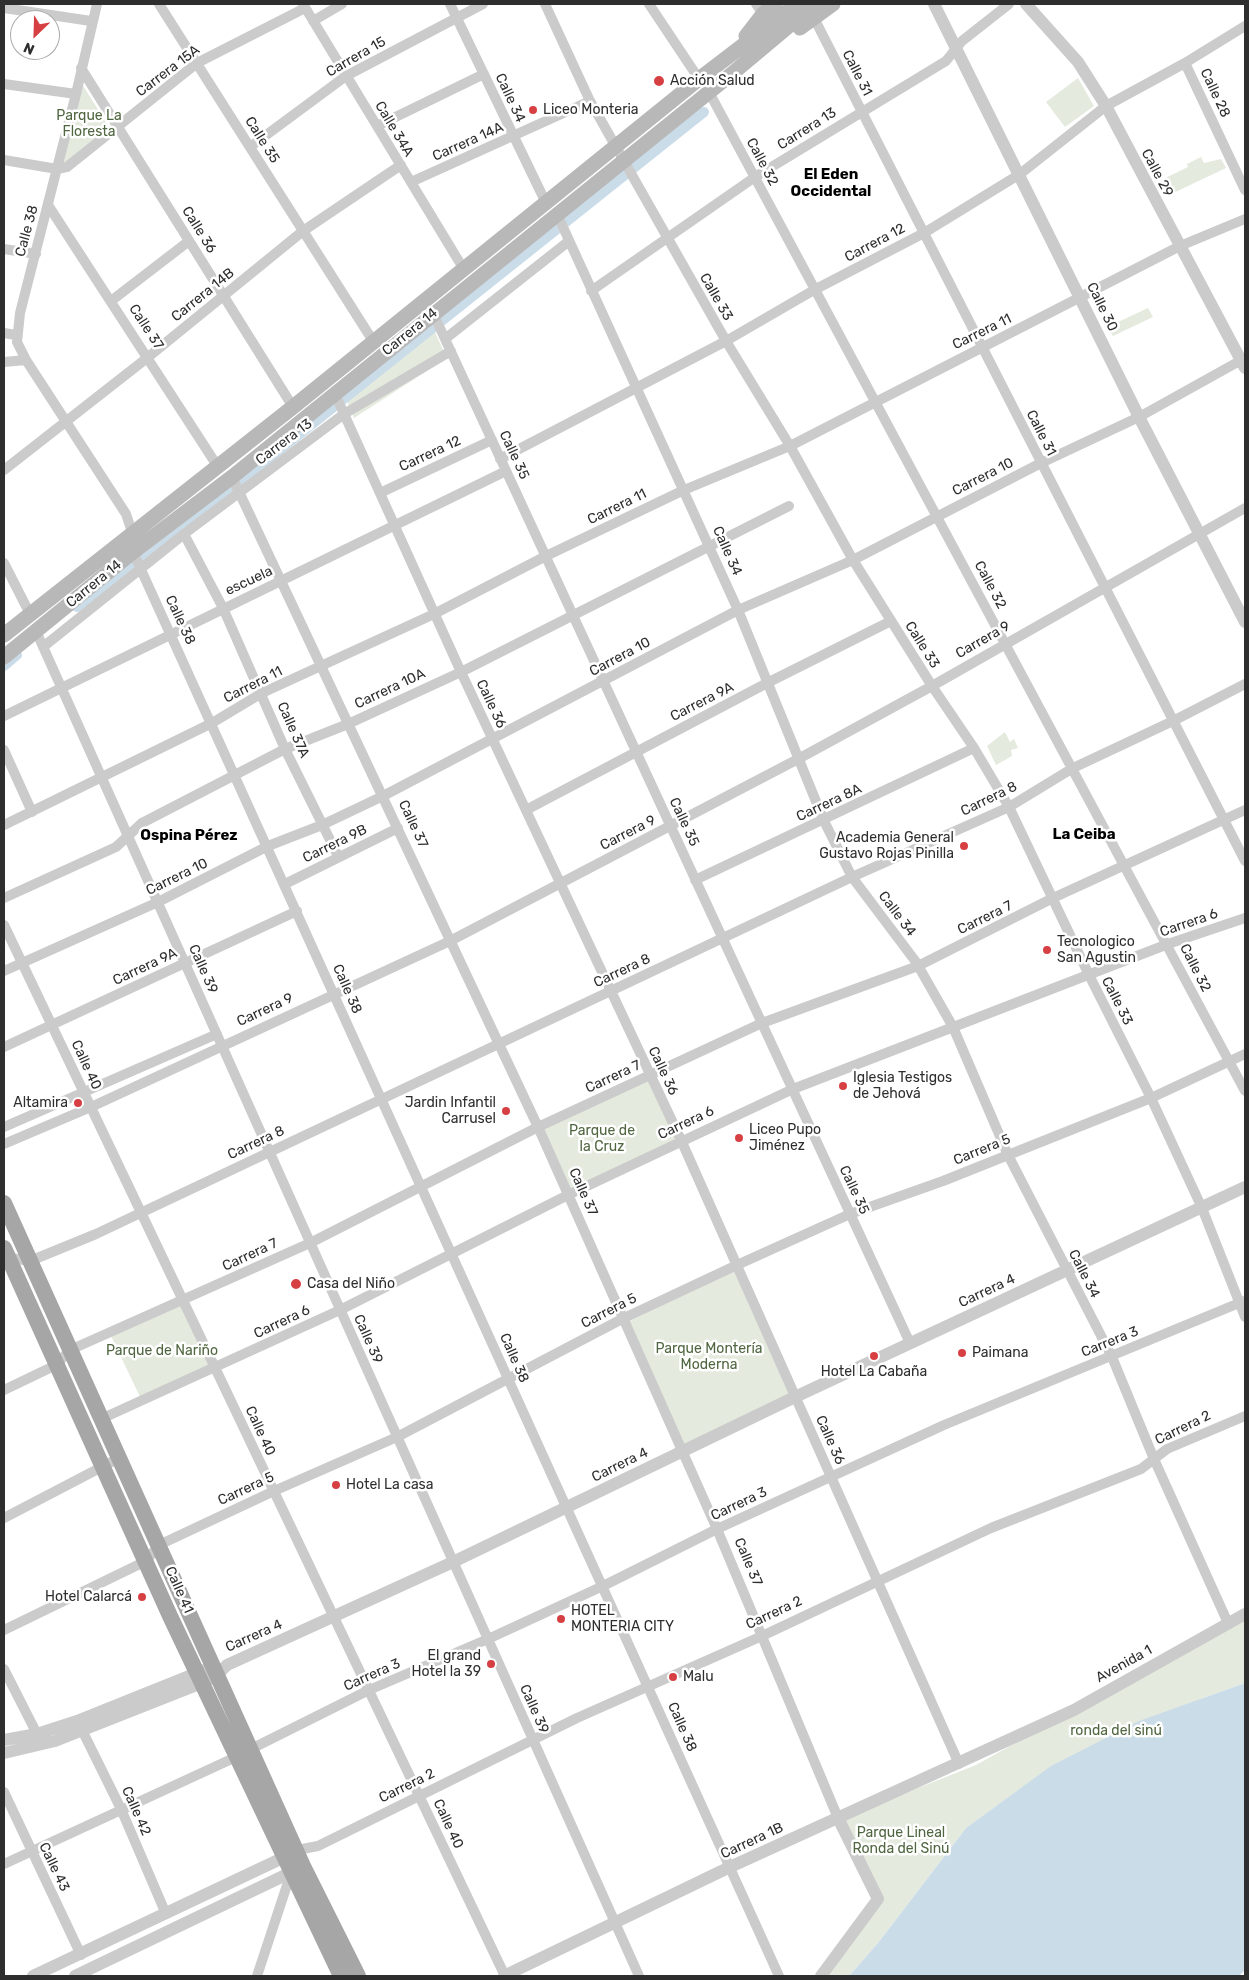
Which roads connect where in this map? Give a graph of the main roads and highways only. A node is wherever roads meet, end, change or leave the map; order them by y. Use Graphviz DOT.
graph roads {
  1 [pos="775,4"];
  2 [pos="797,4"];
  3 [pos="833,4"];
  4 [pos="814,8"];
  5 [pos="759,9"];
  6 [pos="735,50"];
  7 [pos="4,635"];
  8 [pos="4,657"];
  9 [pos="4,1203"];
  10 [pos="5,1254"];
  11 [pos="244,1753"];
  12 [pos="297,1870"];
  13 [pos="341,1976"];
  14 [pos="358,1976"];
  1 -- 5 [label="main road"];
  2 -- 6 [label="main road, Carrera 14"];
  3 -- 4 [label="main road, Carrera 14"];
  4 -- 8 [label="main road, Carrera 14"];
  5 -- 6 [label="main road"];
  6 -- 7 [label="main road, Carrera 14"];
  9 -- 11 [label="main road, Calle 41"];
  10 -- 11 [label="main road, Calle 41"];
  11 -- 12 [label="main road, Calle 41"];
  12 -- 13 [label="main road, Calle 41"];
  12 -- 14 [label="main road, Calle 41"];
}
